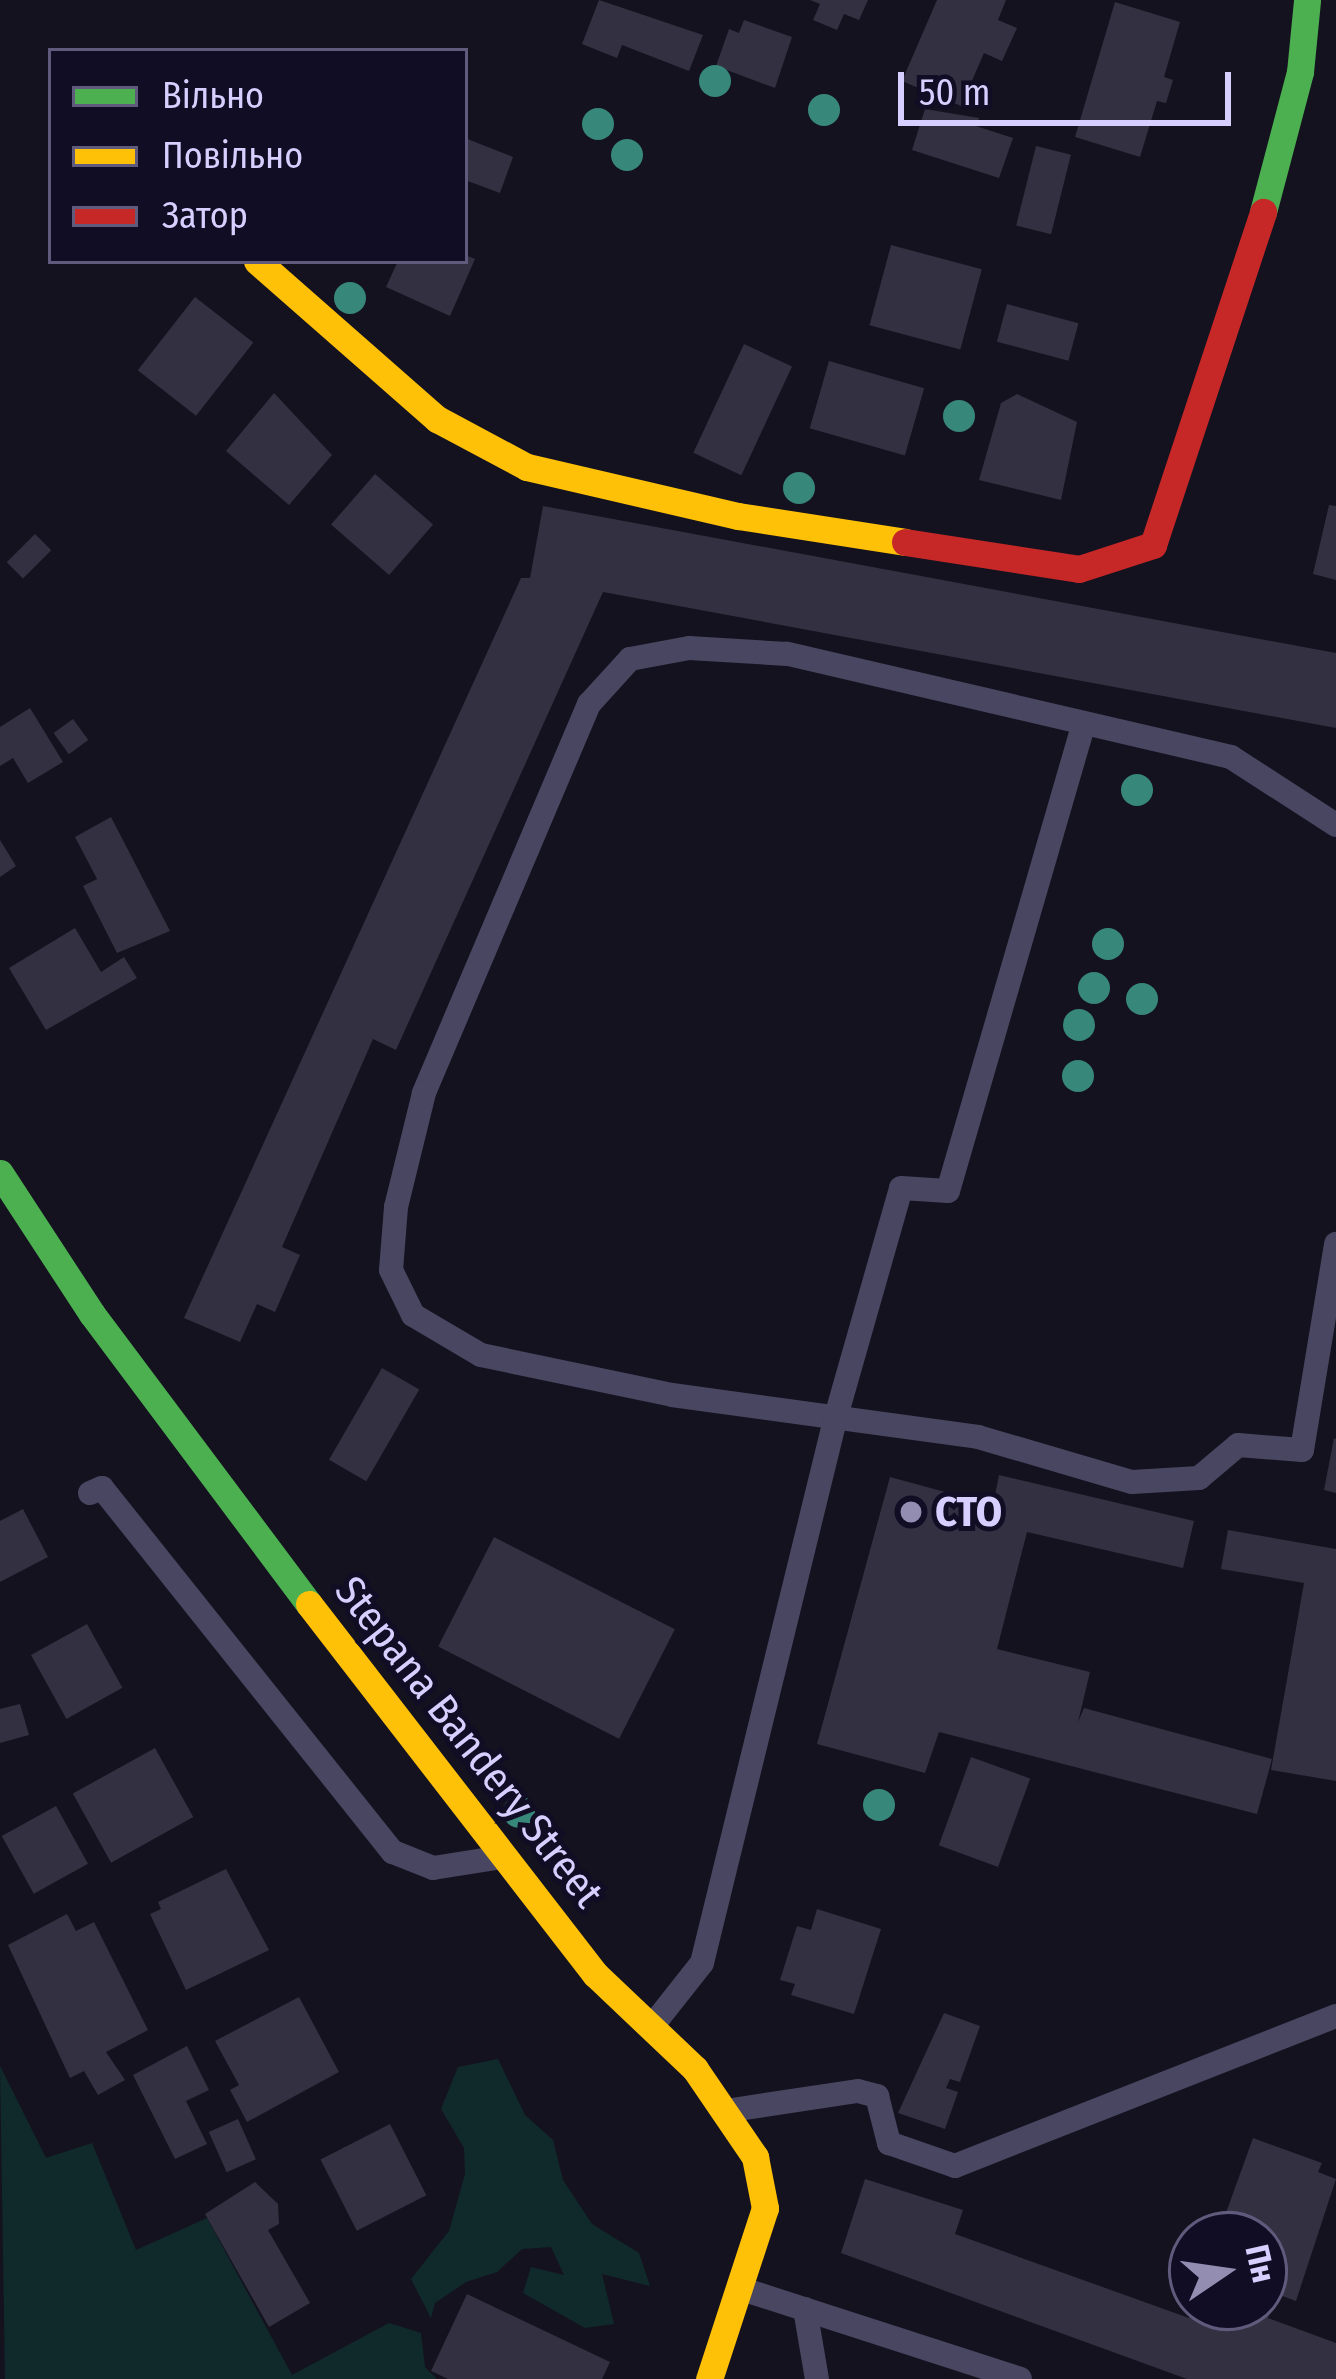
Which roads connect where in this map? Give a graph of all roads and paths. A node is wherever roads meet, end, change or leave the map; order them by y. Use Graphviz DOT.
graph roads {
  1 [pos="1307,0"];
  2 [pos="260,264"];
  3 [pos="1083,726"];
  4 [pos="1336,825"];
  5 [pos="0,1173"];
  6 [pos="1336,1244"];
  7 [pos="835,1420"];
  8 [pos="90,1493"];
  9 [pos="504,1857"];
  10 [pos="1336,2016"];
  11 [pos="652,2027"];
  12 [pos="724,2111"];
  13 [pos="742,2289"];
  14 [pos="805,2309"];
  15 [pos="709,2379"];
  16 [pos="817,2379"];
  17 [pos="1020,2379"];
  1 -- 2 [label="street"];
  3 -- 4 [label="lane"];
  3 -- 7 [label="lane"];
  3 -- 7 [label="lane"];
  5 -- 9 [label="street, Stepana Bandery Street"];
  6 -- 7 [label="lane"];
  7 -- 11 [label="lane"];
  8 -- 9 [label="lane"];
  9 -- 11 [label="street, Stepana Bandery Street"];
  10 -- 12 [label="lane"];
  11 -- 12 [label="street, Stepana Bandery Street"];
  12 -- 13 [label="street, Stepana Bandery Street"];
  13 -- 14 [label="lane"];
  13 -- 15 [label="street, Stepana Bandery Street"];
  14 -- 16 [label="lane"];
  14 -- 17 [label="lane"];
}
